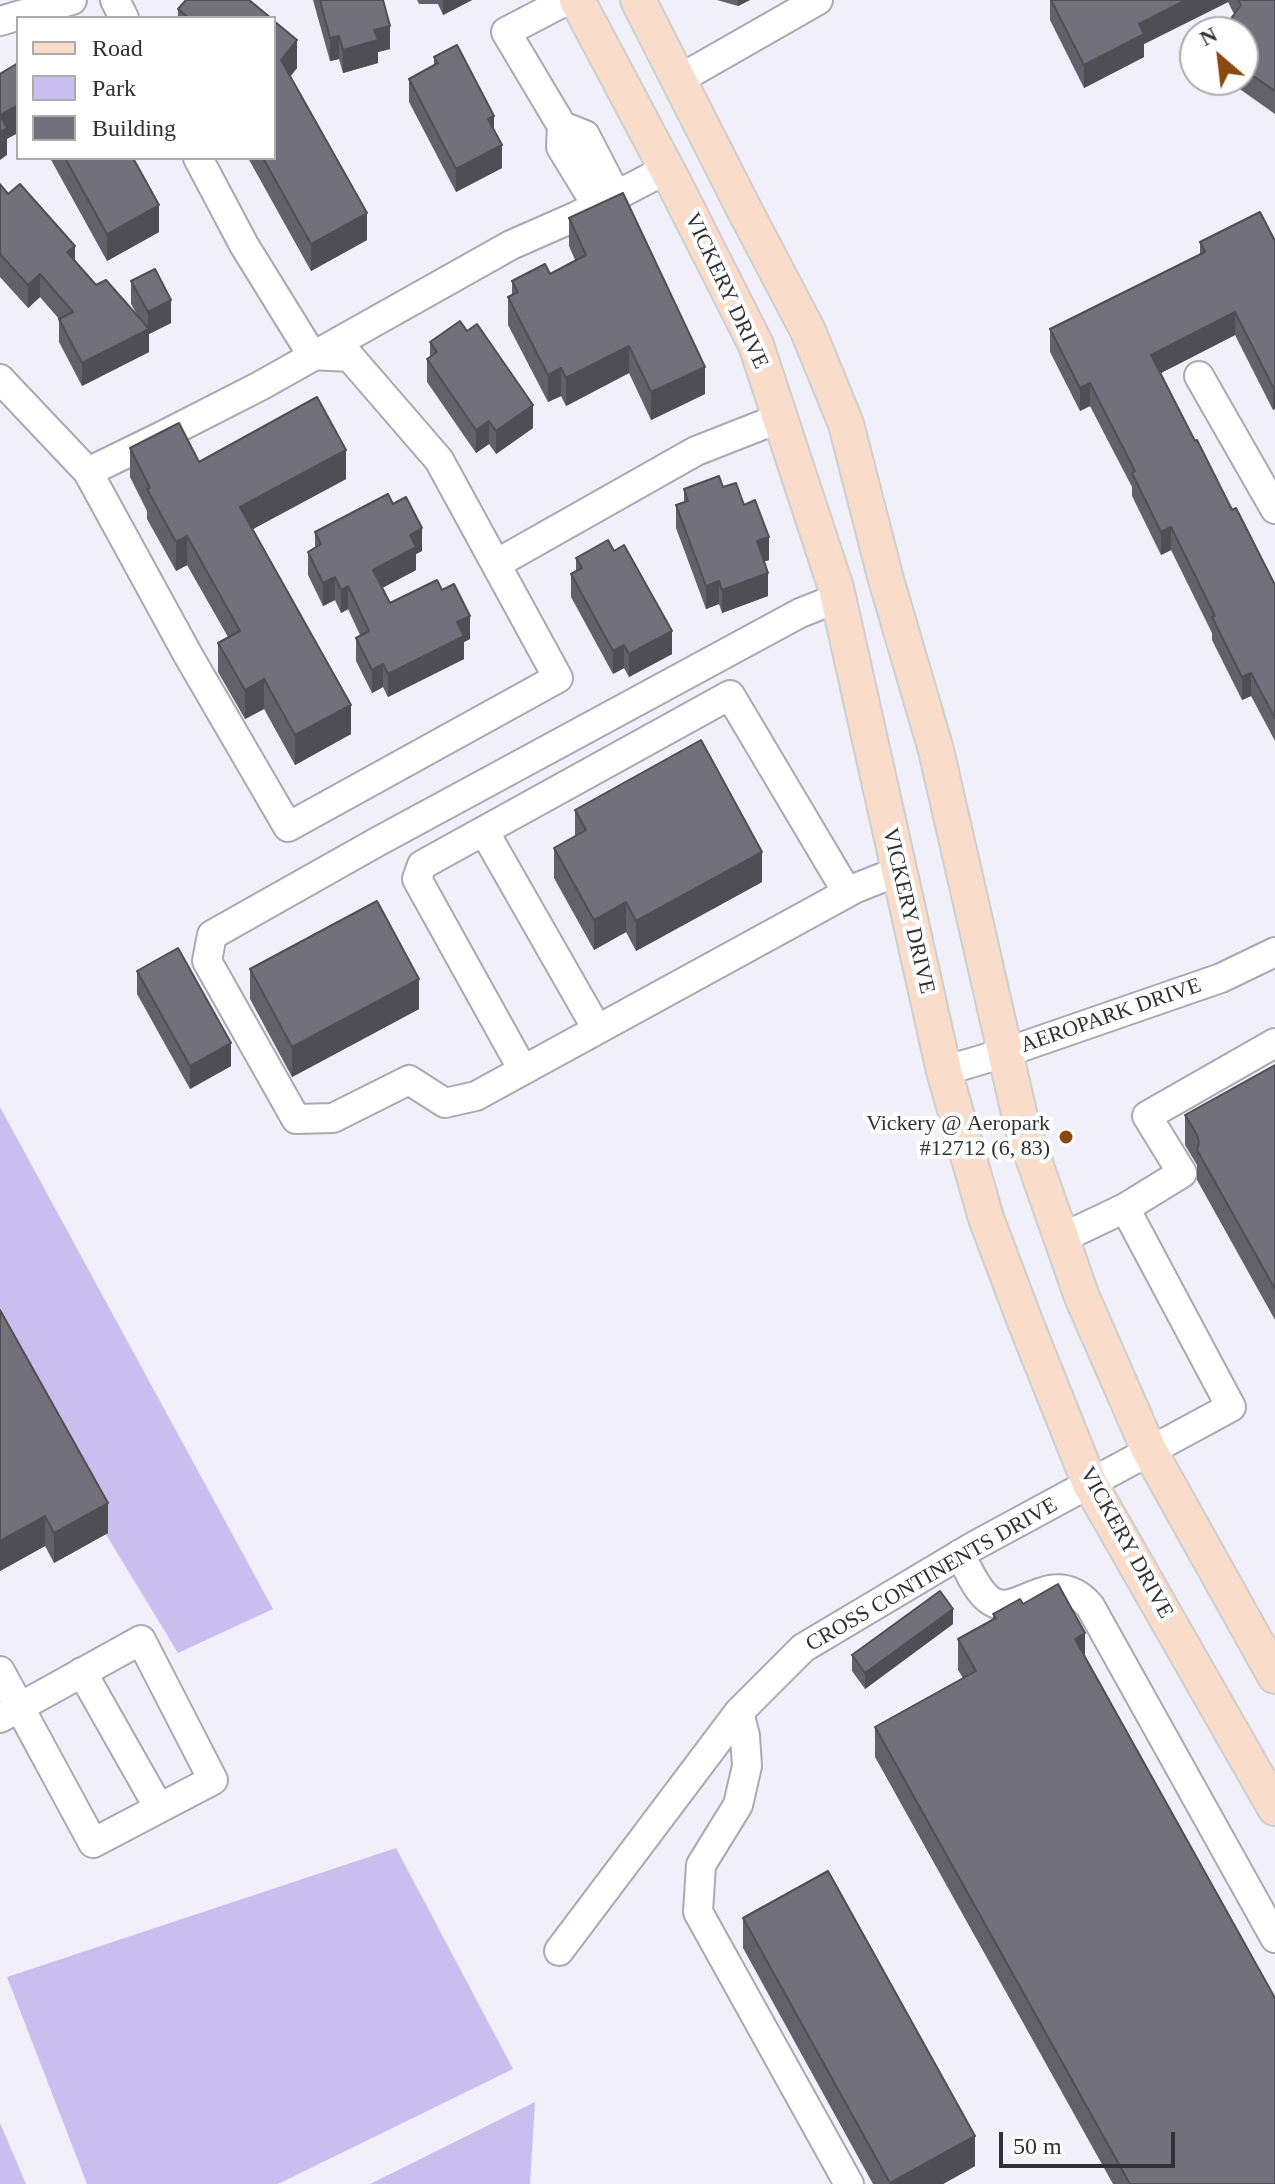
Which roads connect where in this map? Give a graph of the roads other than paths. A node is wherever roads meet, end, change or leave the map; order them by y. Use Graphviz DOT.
graph roads {
  1 [pos="72,0"];
  2 [pos="567,0"];
  3 [pos="577,0"];
  4 [pos="638,0"];
  5 [pos="818,0"];
  6 [pos="17,16"];
  7 [pos="678,80"];
  8 [pos="199,160"];
  9 [pos="667,169"];
  10 [pos="607,200"];
  11 [pos="312,355"];
  12 [pos="1199,376"];
  13 [pos="0,379"];
  14 [pos="780,418"];
  15 [pos="1265,469"];
  16 [pos="88,472"];
  17 [pos="1275,509"];
  18 [pos="496,564"];
  19 [pos="885,576"];
  20 [pos="837,593"];
  21 [pos="710,662"];
  22 [pos="730,695"];
  23 [pos="484,831"];
  24 [pos="899,871"];
  25 [pos="847,892"];
  26 [pos="1275,952"];
  27 [pos="597,1029"];
  28 [pos="1275,1043"];
  29 [pos="1004,1053"];
  30 [pos="523,1070"];
  31 [pos="944,1071"];
  32 [pos="1125,1208"];
  33 [pos="1062,1238"];
  34 [pos="1149,1450"];
  35 [pos="1090,1484"];
  36 [pos="960,1554"];
  37 [pos="0,1671"];
  38 [pos="82,1672"];
  39 [pos="1275,1676"];
  40 [pos="9,1712"];
  41 [pos="739,1712"];
  42 [pos="159,1808"];
  43 [pos="1275,1808"];
  44 [pos="1266,1899"];
  45 [pos="1275,1938"];
  46 [pos="559,1951"];
  47 [pos="849,2184"];
  1 -- 6 [label="street"];
  2 -- 10 [label="street"];
  3 -- 9 [label="main road, VICKERY DRIVE"];
  4 -- 7 [label="main road"];
  5 -- 7 [label="street"];
  7 -- 19 [label="main road"];
  8 -- 11 [label="street"];
  9 -- 10 [label="street"];
  9 -- 14 [label="main road, VICKERY DRIVE"];
  10 -- 11 [label="street"];
  11 -- 16 [label="street"];
  11 -- 18 [label="street"];
  12 -- 15 [label="street"];
  13 -- 16 [label="street"];
  14 -- 18 [label="street"];
  14 -- 20 [label="main road, VICKERY DRIVE"];
  15 -- 17 [label="street"];
  16 -- 18 [label="street"];
  19 -- 20 [label="main road"];
  19 -- 29 [label="main road"];
  20 -- 21 [label="street"];
  20 -- 24 [label="main road, VICKERY DRIVE"];
  21 -- 22 [label="street"];
  21 -- 30 [label="street"];
  22 -- 23 [label="street"];
  22 -- 25 [label="street"];
  23 -- 27 [label="street"];
  23 -- 30 [label="street"];
  24 -- 25 [label="street"];
  24 -- 31 [label="main road, VICKERY DRIVE"];
  25 -- 27 [label="street"];
  26 -- 29 [label="street, AEROPARK DRIVE"];
  27 -- 30 [label="street"];
  28 -- 32 [label="street"];
  29 -- 31 [label="street, AEROPARK DRIVE"];
  29 -- 33 [label="main road"];
  31 -- 35 [label="main road, VICKERY DRIVE"];
  32 -- 33 [label="street"];
  32 -- 34 [label="street, CROSS CONTINENTS DRIVE"];
  33 -- 34 [label="main road"];
  34 -- 35 [label="street, CROSS CONTINENTS DRIVE"];
  34 -- 39 [label="main road"];
  35 -- 36 [label="street, CROSS CONTINENTS DRIVE"];
  35 -- 43 [label="main road, VICKERY DRIVE"];
  36 -- 41 [label="street, CROSS CONTINENTS DRIVE"];
  36 -- 44 [label="street"];
  37 -- 40 [label="street"];
  38 -- 40 [label="street"];
  38 -- 42 [label="street"];
  38 -- 42 [label="street"];
  40 -- 42 [label="street"];
  41 -- 46 [label="street, CROSS CONTINENTS DRIVE"];
  41 -- 47 [label="street"];
  44 -- 45 [label="street"];
}
